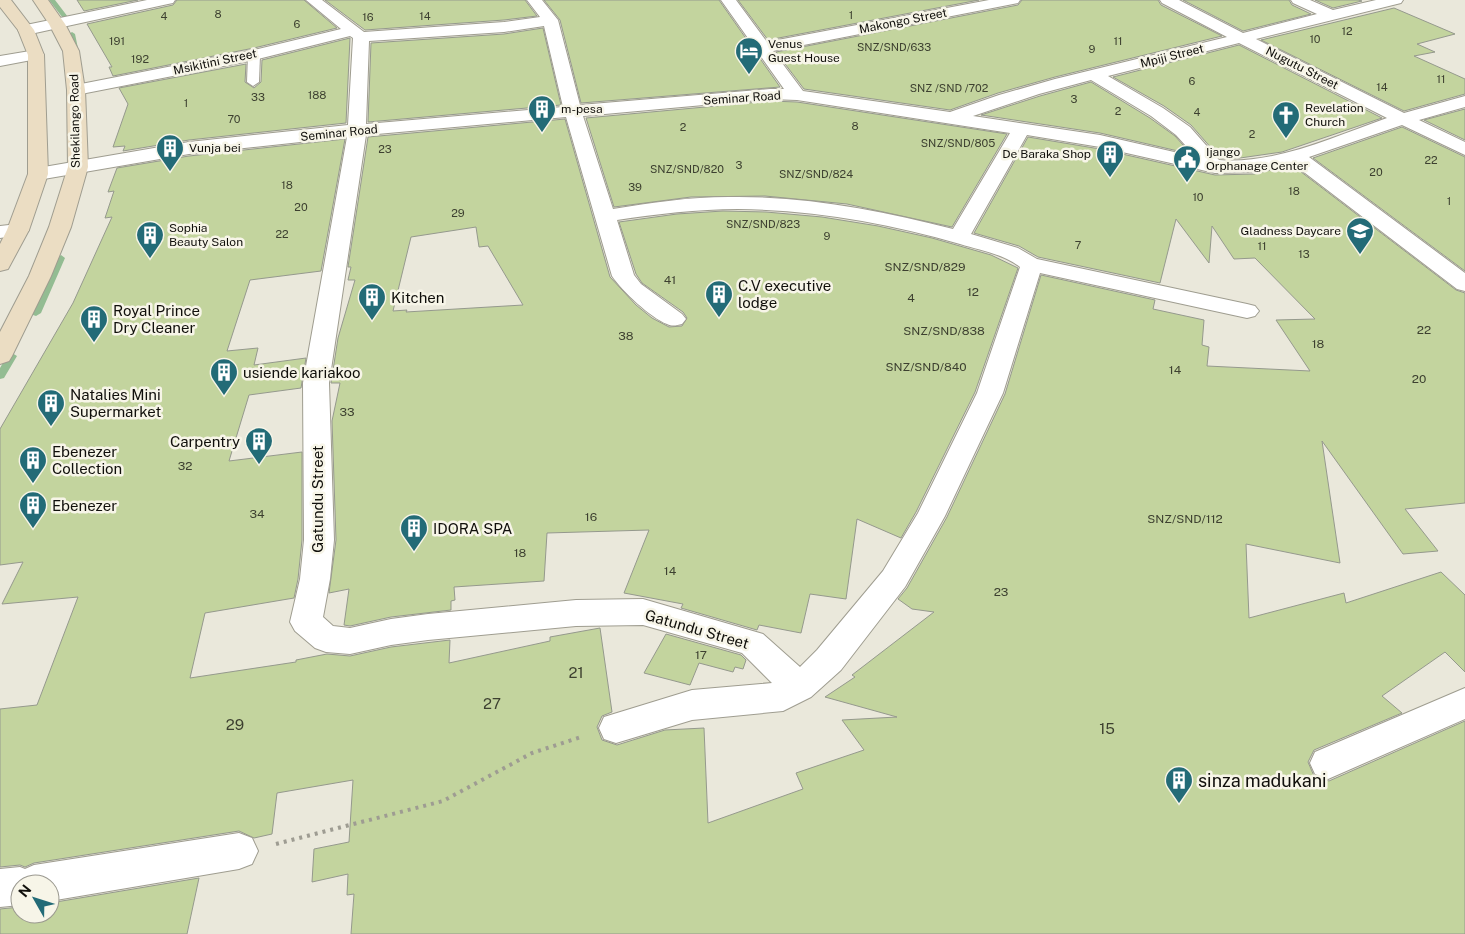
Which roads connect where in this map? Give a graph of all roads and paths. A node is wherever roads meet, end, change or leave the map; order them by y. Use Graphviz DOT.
graph roads {
  1 [pos="2,0"];
  2 [pos="40,0"];
  3 [pos="168,0"];
  4 [pos="313,0"];
  5 [pos="534,0"];
  6 [pos="728,0"];
  7 [pos="1013,0"];
  8 [pos="1167,0"];
  9 [pos="1298,0"];
  10 [pos="1396,0"];
  11 [pos="1331,14"];
  12 [pos="550,20"];
  13 [pos="57,24"];
  14 [pos="26,30"];
  15 [pos="357,34"];
  16 [pos="1244,38"];
  17 [pos="762,48"];
  18 [pos="36,55"];
  19 [pos="254,55"];
  20 [pos="0,61"];
  21 [pos="1095,74"];
  22 [pos="254,82"];
  23 [pos="76,90"];
  24 [pos="797,95"];
  25 [pos="1465,100"];
  26 [pos="573,112"];
  27 [pos="950,118"];
  28 [pos="1405,118"];
  29 [pos="357,130"];
  30 [pos="1021,130"];
  31 [pos="1465,149"];
  32 [pos="1295,156"];
  33 [pos="1215,166"];
  34 [pos="78,167"];
  35 [pos="38,174"];
  36 [pos="605,216"];
  37 [pos="9,231"];
  38 [pos="959,237"];
  39 [pos="0,264"];
  40 [pos="1030,264"];
  41 [pos="1465,284"];
  42 [pos="1247,311"];
  43 [pos="674,319"];
  44 [pos="0,356"];
  45 [pos="798,687"];
  46 [pos="1465,703"];
  47 [pos="616,728"];
  48 [pos="1328,763"];
  49 [pos="239,851"];
  50 [pos="60,880"];
  1 -- 14 [label="main road"];
  2 -- 13 [label="main road, Shekilango Road"];
  3 -- 13 [label="street"];
  4 -- 15 [label="street"];
  5 -- 12 [label="street"];
  6 -- 17 [label="street"];
  7 -- 17 [label="street, Makongo Street"];
  8 -- 16 [label="street, Nugutu Street"];
  9 -- 11 [label="street"];
  10 -- 11 [label="street, Mpiji Street"];
  11 -- 16 [label="street, Mpiji Street"];
  12 -- 15 [label="street, Msikitini Street"];
  12 -- 26 [label="street"];
  13 -- 14 [label="street"];
  13 -- 23 [label="main road, Shekilango Road"];
  14 -- 18 [label="main road"];
  15 -- 19 [label="street, Msikitini Street"];
  15 -- 29 [label="street, Gatundu Street"];
  16 -- 21 [label="street, Mpiji Street"];
  16 -- 28 [label="street, Nugutu Street"];
  17 -- 24 [label="street"];
  18 -- 20 [label="street"];
  18 -- 35 [label="main road"];
  19 -- 22 [label="lane"];
  19 -- 23 [label="street, Msikitini Street"];
  21 -- 27 [label="street, Mpiji Street"];
  21 -- 33 [label="street"];
  23 -- 34 [label="main road, Shekilango Road"];
  24 -- 26 [label="street, Seminar Road"];
  24 -- 27 [label="street, Seminar Road"];
  25 -- 28 [label="street, Seminar Road"];
  26 -- 29 [label="street, Seminar Road"];
  26 -- 36 [label="street"];
  27 -- 30 [label="street, Seminar Road"];
  28 -- 31 [label="street, Nugutu Street"];
  28 -- 32 [label="street, Seminar Road"];
  29 -- 34 [label="street, Seminar Road"];
  29 -- 45 [label="street, Gatundu Street"];
  30 -- 33 [label="street, Seminar Road"];
  30 -- 38 [label="street"];
  32 -- 33 [label="street, Seminar Road"];
  32 -- 41 [label="street"];
  34 -- 35 [label="street, Seminar Road"];
  34 -- 44 [label="main road, Shekilango Road"];
  35 -- 37 [label="main road"];
  36 -- 38 [label="street"];
  36 -- 43 [label="street"];
  37 -- 39 [label="main road"];
  38 -- 40 [label="street"];
  40 -- 42 [label="street"];
  40 -- 45 [label="street"];
  45 -- 47 [label="street"];
  46 -- 48 [label="street"];
  47 -- 49 [label="path"];
  49 -- 50 [label="street"];
}
